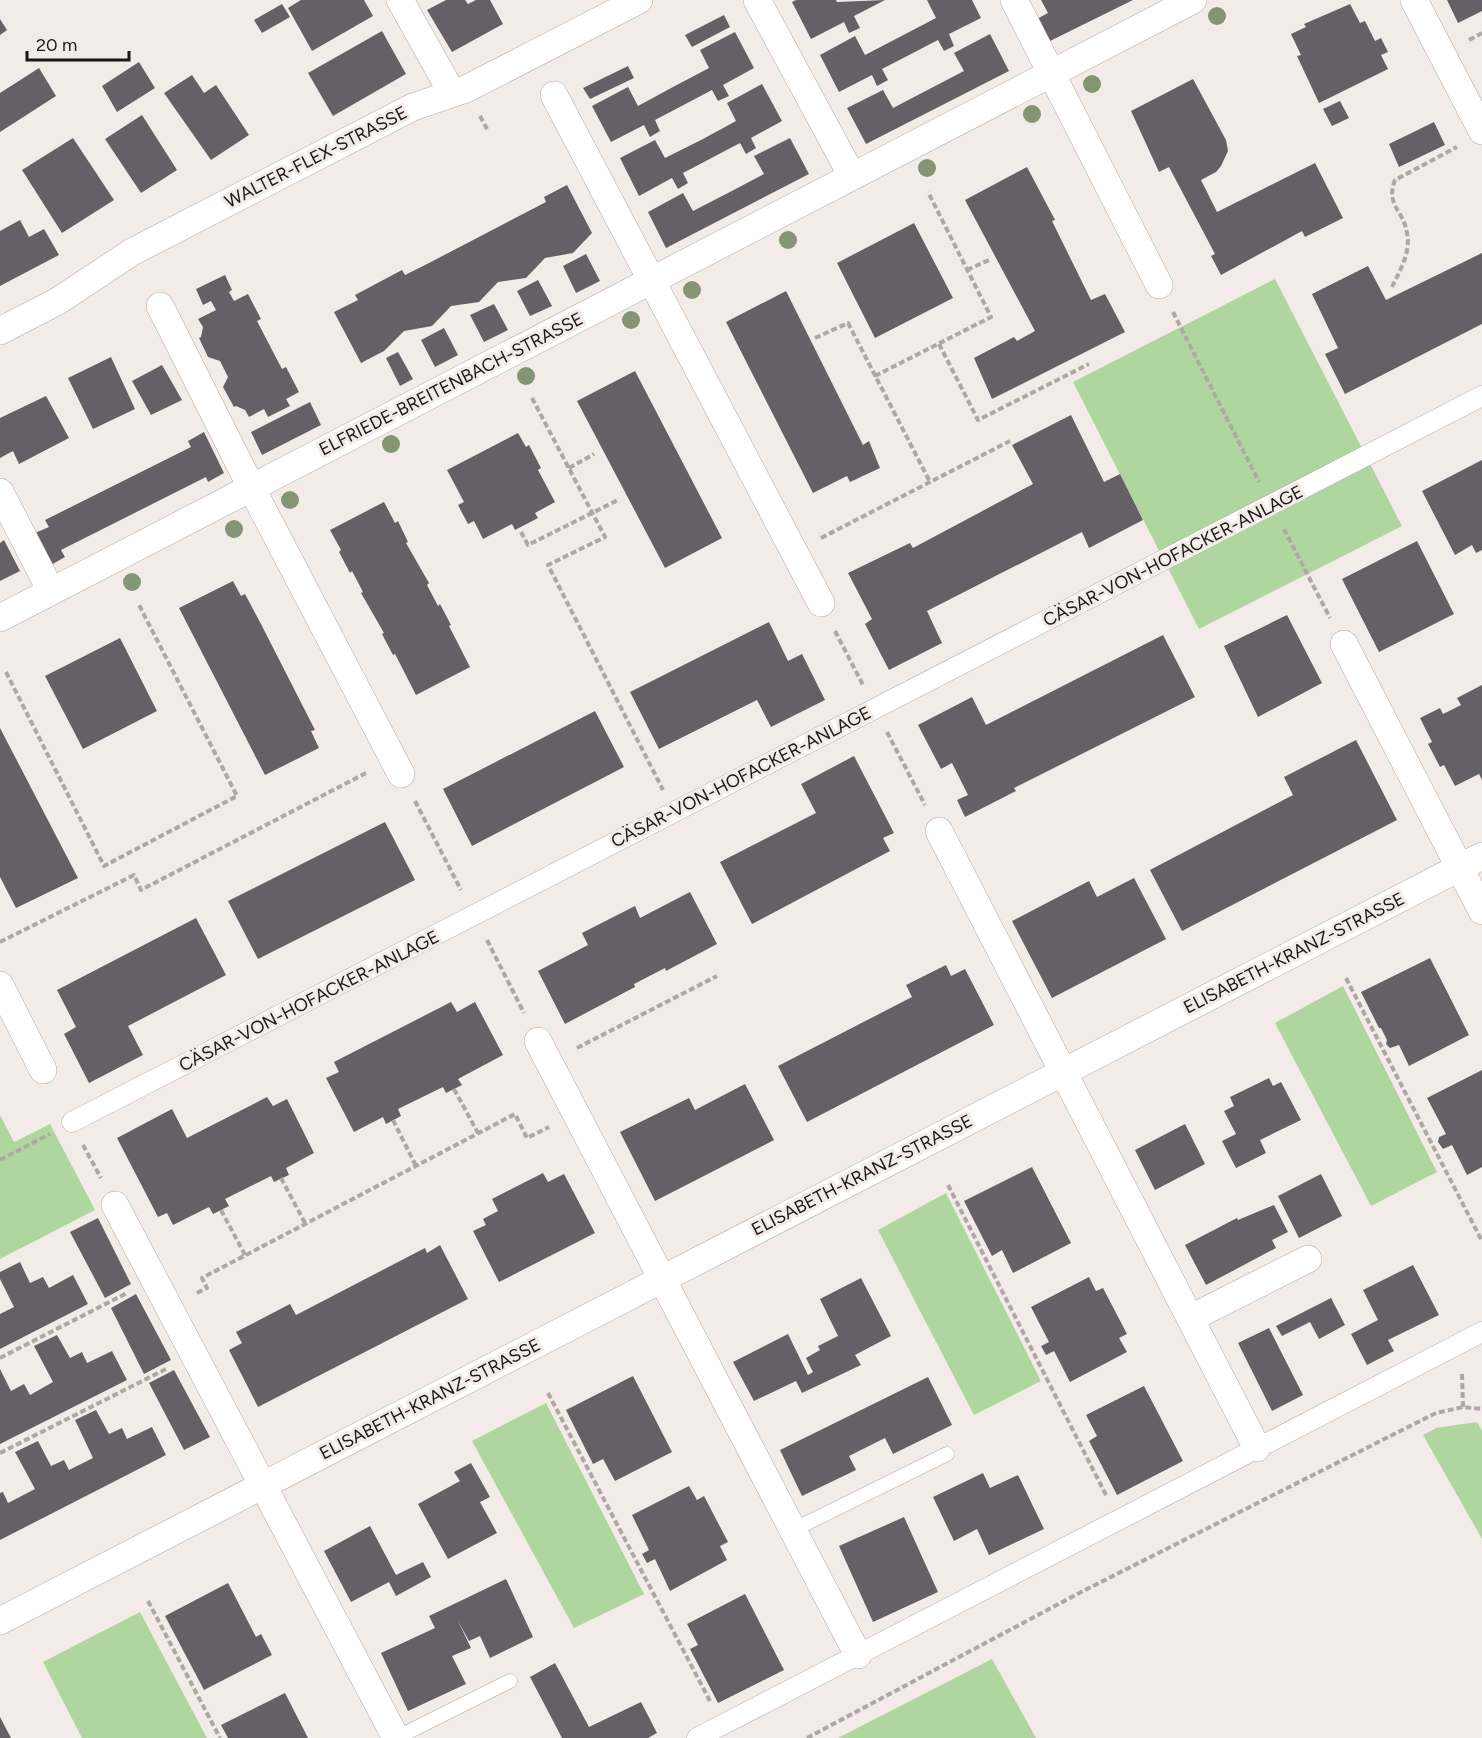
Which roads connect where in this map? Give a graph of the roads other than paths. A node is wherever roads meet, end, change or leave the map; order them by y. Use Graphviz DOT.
graph roads {
  1 [pos="400,0"];
  2 [pos="639,0"];
  3 [pos="757,0"];
  4 [pos="1014,0"];
  5 [pos="1193,0"];
  6 [pos="1414,0"];
  7 [pos="1051,74"];
  8 [pos="452,93"];
  9 [pos="554,96"];
  10 [pos="1472,138"];
  11 [pos="852,176"];
  12 [pos="651,282"];
  13 [pos="1159,285"];
  14 [pos="160,306"];
  15 [pos="0,331"];
  16 [pos="1482,396"];
  17 [pos="251,487"];
  18 [pos="0,492"];
  19 [pos="51,591"];
  20 [pos="821,603"];
  21 [pos="0,618"];
  22 [pos="1344,644"];
  23 [pos="397,766"];
  24 [pos="939,831"];
  25 [pos="1471,862"];
  26 [pos="1482,911"];
  27 [pos="0,985"];
  28 [pos="544,1051"];
  29 [pos="43,1070"];
  30 [pos="1064,1071"];
  31 [pos="72,1122"];
  32 [pos="115,1205"];
  33 [pos="1308,1259"];
  34 [pos="661,1280"];
  35 [pos="1191,1318"];
  36 [pos="1482,1332"];
  37 [pos="1257,1448"];
  38 [pos="947,1455"];
  39 [pos="263,1485"];
  40 [pos="793,1530"];
  41 [pos="0,1621"];
  42 [pos="858,1655"];
  43 [pos="510,1681"];
  44 [pos="396,1738"];
  45 [pos="697,1738"];
  1 -- 8 [label="street"];
  2 -- 8 [label="street, WALTER-FLEX-STRASSE"];
  3 -- 11 [label="street"];
  4 -- 7 [label="street"];
  5 -- 7 [label="street, ELFRIEDE-BREITENBACH-STRASSE"];
  6 -- 10 [label="street"];
  7 -- 11 [label="street, ELFRIEDE-BREITENBACH-STRASSE"];
  7 -- 13 [label="street"];
  8 -- 15 [label="street, WALTER-FLEX-STRASSE"];
  9 -- 12 [label="street"];
  11 -- 12 [label="street, ELFRIEDE-BREITENBACH-STRASSE"];
  12 -- 17 [label="street, ELFRIEDE-BREITENBACH-STRASSE"];
  12 -- 20 [label="street"];
  14 -- 17 [label="street"];
  16 -- 31 [label="street, CÄSAR-VON-HOFACKER-ANLAGE"];
  17 -- 19 [label="street, ELFRIEDE-BREITENBACH-STRASSE"];
  17 -- 23 [label="street"];
  18 -- 19 [label="street"];
  19 -- 21 [label="street, ELFRIEDE-BREITENBACH-STRASSE"];
  22 -- 25 [label="street"];
  24 -- 30 [label="street"];
  25 -- 26 [label="street"];
  25 -- 30 [label="street, ELISABETH-KRANZ-STRASSE"];
  27 -- 29 [label="street"];
  28 -- 34 [label="street"];
  30 -- 34 [label="street, ELISABETH-KRANZ-STRASSE"];
  30 -- 35 [label="street"];
  32 -- 39 [label="street"];
  33 -- 35 [label="street"];
  34 -- 39 [label="street, ELISABETH-KRANZ-STRASSE"];
  34 -- 40 [label="street"];
  35 -- 37 [label="street"];
  36 -- 37 [label="street"];
  37 -- 42 [label="street"];
  38 -- 40 [label="lane"];
  39 -- 41 [label="street, ELISABETH-KRANZ-STRASSE"];
  39 -- 44 [label="street"];
  40 -- 42 [label="street"];
  42 -- 45 [label="street"];
  43 -- 44 [label="lane"];
}
